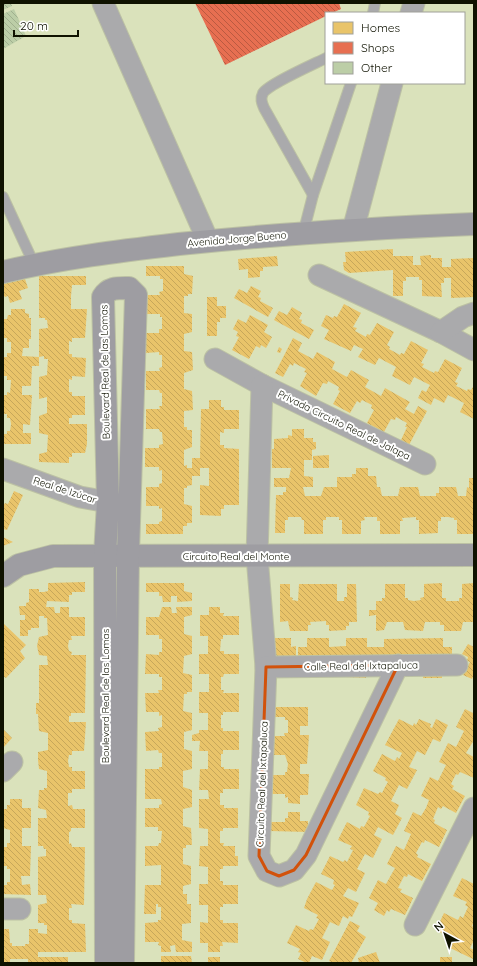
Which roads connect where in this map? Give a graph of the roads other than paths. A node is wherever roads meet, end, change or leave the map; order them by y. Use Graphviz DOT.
graph roads {
  1 [pos="103,3"];
  2 [pos="325,58"];
  3 [pos="351,84"];
  4 [pos="392,84"];
  5 [pos="313,195"];
  6 [pos="3,197"];
  7 [pos="474,224"];
  8 [pos="352,230"];
  9 [pos="303,234"];
  10 [pos="208,241"];
  11 [pos="34,264"];
  12 [pos="3,272"];
  13 [pos="319,275"];
  14 [pos="474,313"];
  15 [pos="441,332"];
  16 [pos="474,350"];
  17 [pos="215,359"];
  18 [pos="262,385"];
  19 [pos="425,464"];
  20 [pos="3,469"];
  21 [pos="108,503"];
  22 [pos="129,505"];
  23 [pos="128,555"];
  24 [pos="474,555"];
  25 [pos="105,556"];
  26 [pos="257,556"];
  27 [pos="3,576"];
  28 [pos="398,665"];
  29 [pos="457,665"];
  30 [pos="266,667"];
  31 [pos="474,808"];
  32 [pos="415,924"];
  33 [pos="106,963"];
  34 [pos="123,963"];
  1 -- 10 [label="street"];
  2 -- 5 [label="lane"];
  3 -- 5 [label="lane"];
  4 -- 8 [label="street"];
  5 -- 9 [label="lane"];
  6 -- 11 [label="lane"];
  7 -- 8 [label="street, Avenida Jorge Bueno"];
  8 -- 9 [label="street, Avenida Jorge Bueno"];
  9 -- 10 [label="street, Avenida Jorge Bueno"];
  10 -- 11 [label="street, Avenida Jorge Bueno"];
  11 -- 12 [label="street, Avenida Jorge Bueno"];
  13 -- 15 [label="street"];
  14 -- 15 [label="street"];
  15 -- 16 [label="street"];
  17 -- 18 [label="street, Privada Circuito Real de Jalapa"];
  18 -- 19 [label="street, Privada Circuito Real de Jalapa"];
  18 -- 26 [label="street, Privada Circuito Real de Jalapa"];
  20 -- 21 [label="street, Real de Izúcar"];
  21 -- 22 [label="street, Real de Izúcar"];
  21 -- 22 [label="street, Boulevard Real de las Lomas"];
  21 -- 25 [label="street, Boulevard Real de las Lomas"];
  22 -- 23 [label="street, Boulevard Real de las Lomas"];
  23 -- 25 [label="street, Circuito Real del Monte"];
  23 -- 26 [label="street, Circuito Real del Monte"];
  23 -- 34 [label="street, Boulevard Real de las Lomas"];
  24 -- 26 [label="street, Circuito Real del Monte"];
  25 -- 27 [label="street, Circuito Real del Monte"];
  25 -- 33 [label="street, Boulevard Real de las Lomas"];
  26 -- 30 [label="street, Circuito Real del Ixtapaluca"];
  28 -- 29 [label="street, Calle Real del Ixtapaluca"];
  28 -- 30 [label="street, Calle Real del Ixtapaluca"];
  28 -- 30 [label="street, Circuito Real del Ixtapaluca"];
  31 -- 32 [label="street"];
}
